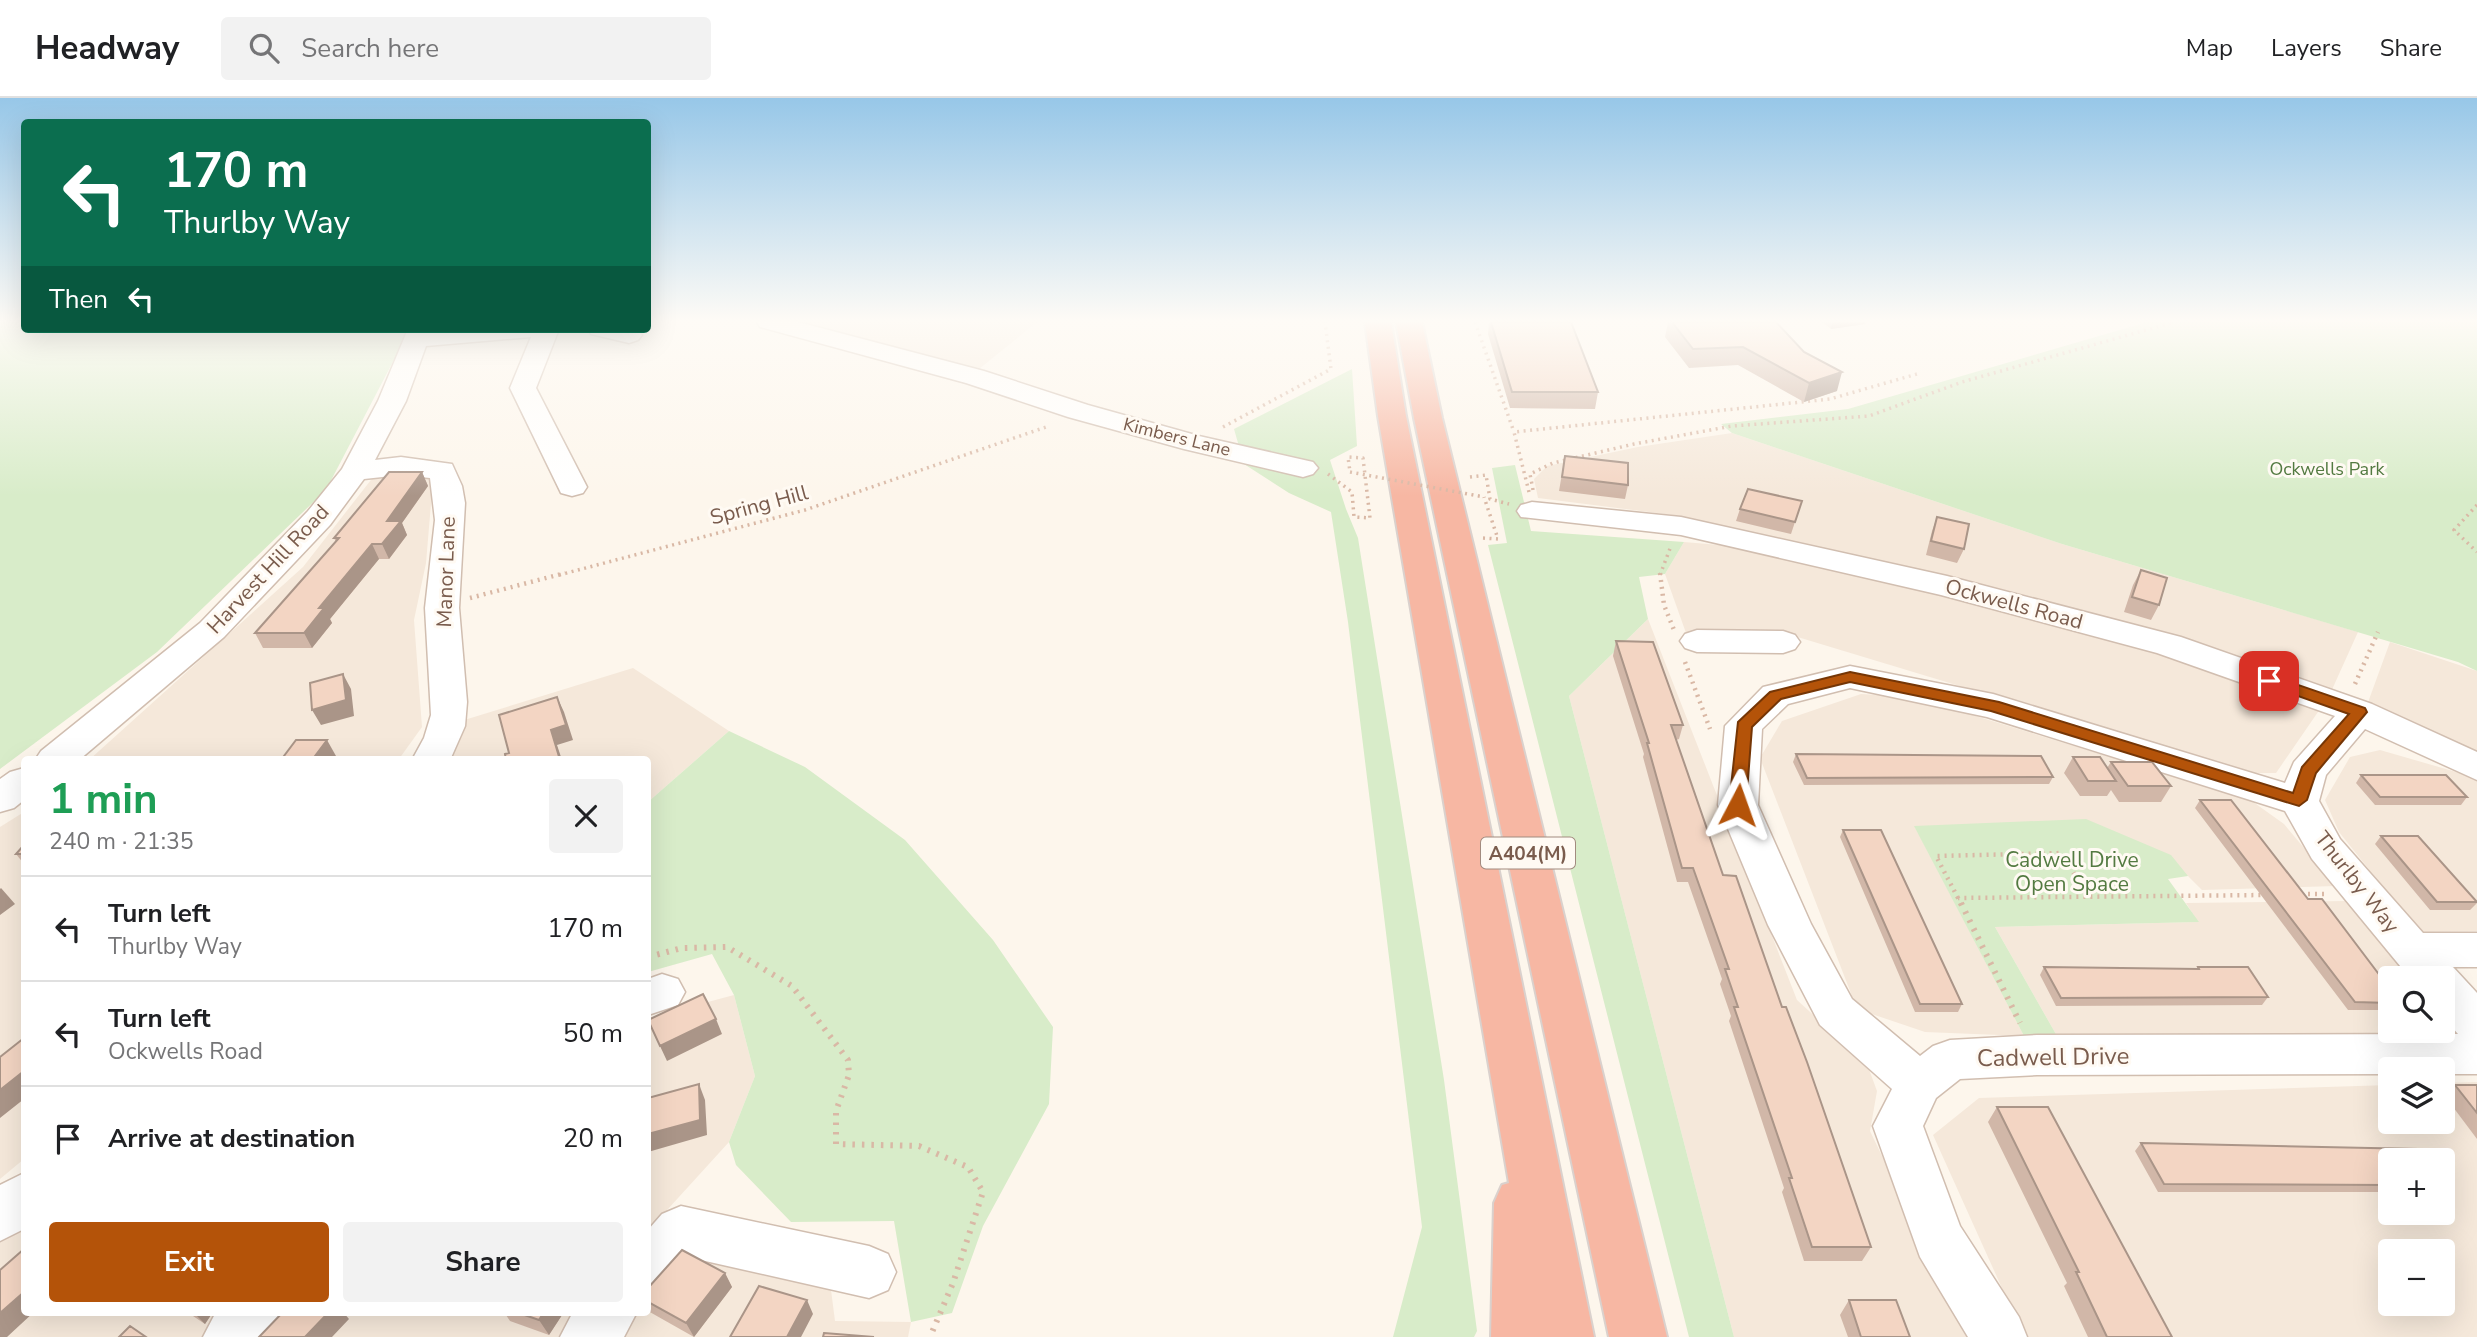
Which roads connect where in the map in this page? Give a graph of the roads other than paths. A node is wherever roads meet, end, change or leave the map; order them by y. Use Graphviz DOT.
graph roads {
  1 [pos="401,380"];
  2 [pos="526,380"];
  3 [pos="983,380"];
  4 [pos="1387,380"];
  5 [pos="1420,380"];
  6 [pos="1077,411"];
  7 [pos="1303,468"];
  8 [pos="355,471"];
  9 [pos="572,487"];
  10 [pos="1535,511"];
  11 [pos="1697,641"];
  12 [pos="1783,642"];
  13 [pos="1744,643"];
  14 [pos="1787,693"];
  15 [pos="2352,710"];
  16 [pos="59,756"];
  17 [pos="434,756"];
  18 [pos="2477,767"];
  19 [pos="21,783"];
  20 [pos="0,798"];
  21 [pos="2299,800"];
  22 [pos="2477,950"];
  23 [pos="2423,964"];
  24 [pos="2455,999"];
  25 [pos="2477,1024"];
  26 [pos="2477,1054"];
  27 [pos="1919,1084"];
  28 [pos="1520,1096"];
  29 [pos="21,1200"];
  30 [pos="0,1217"];
  31 [pos="651,1266"];
  32 [pos="869,1272"];
  33 [pos="250,1316"];
  34 [pos="606,1316"];
  35 [pos="232,1337"];
  36 [pos="588,1337"];
  37 [pos="1520,1337"];
  38 [pos="1565,1337"];
  39 [pos="1638,1337"];
  40 [pos="1999,1337"];
  1 -- 8 [label="street, Harvest Hill Road"];
  2 -- 9 [label="street"];
  3 -- 6 [label="street, Kimbers Lane"];
  4 -- 28 [label="highway, A404(M)"];
  5 -- 39 [label="highway, A404(M)"];
  6 -- 7 [label="street, Kimbers Lane"];
  8 -- 16 [label="street, Harvest Hill Road"];
  8 -- 17 [label="street, Manor Lane"];
  10 -- 15 [label="street, Ockwells Road"];
  11 -- 13 [label="street"];
  12 -- 13 [label="street"];
  13 -- 14 [label="street"];
  14 -- 21 [label="street"];
  14 -- 27 [label="street"];
  15 -- 18 [label="street, Ockwells Road"];
  15 -- 21 [label="street"];
  19 -- 20 [label="street"];
  21 -- 23 [label="street, Thurlby Way"];
  22 -- 23 [label="street"];
  24 -- 25 [label="street"];
  26 -- 27 [label="street, Cadwell Drive"];
  27 -- 40 [label="street, Cadwell Drive"];
  28 -- 37 [label="highway, A404(M)"];
  28 -- 38 [label="highway, A404(M)"];
  29 -- 30 [label="street"];
  31 -- 32 [label="street"];
  33 -- 35 [label="street"];
  34 -- 36 [label="street"];
}
